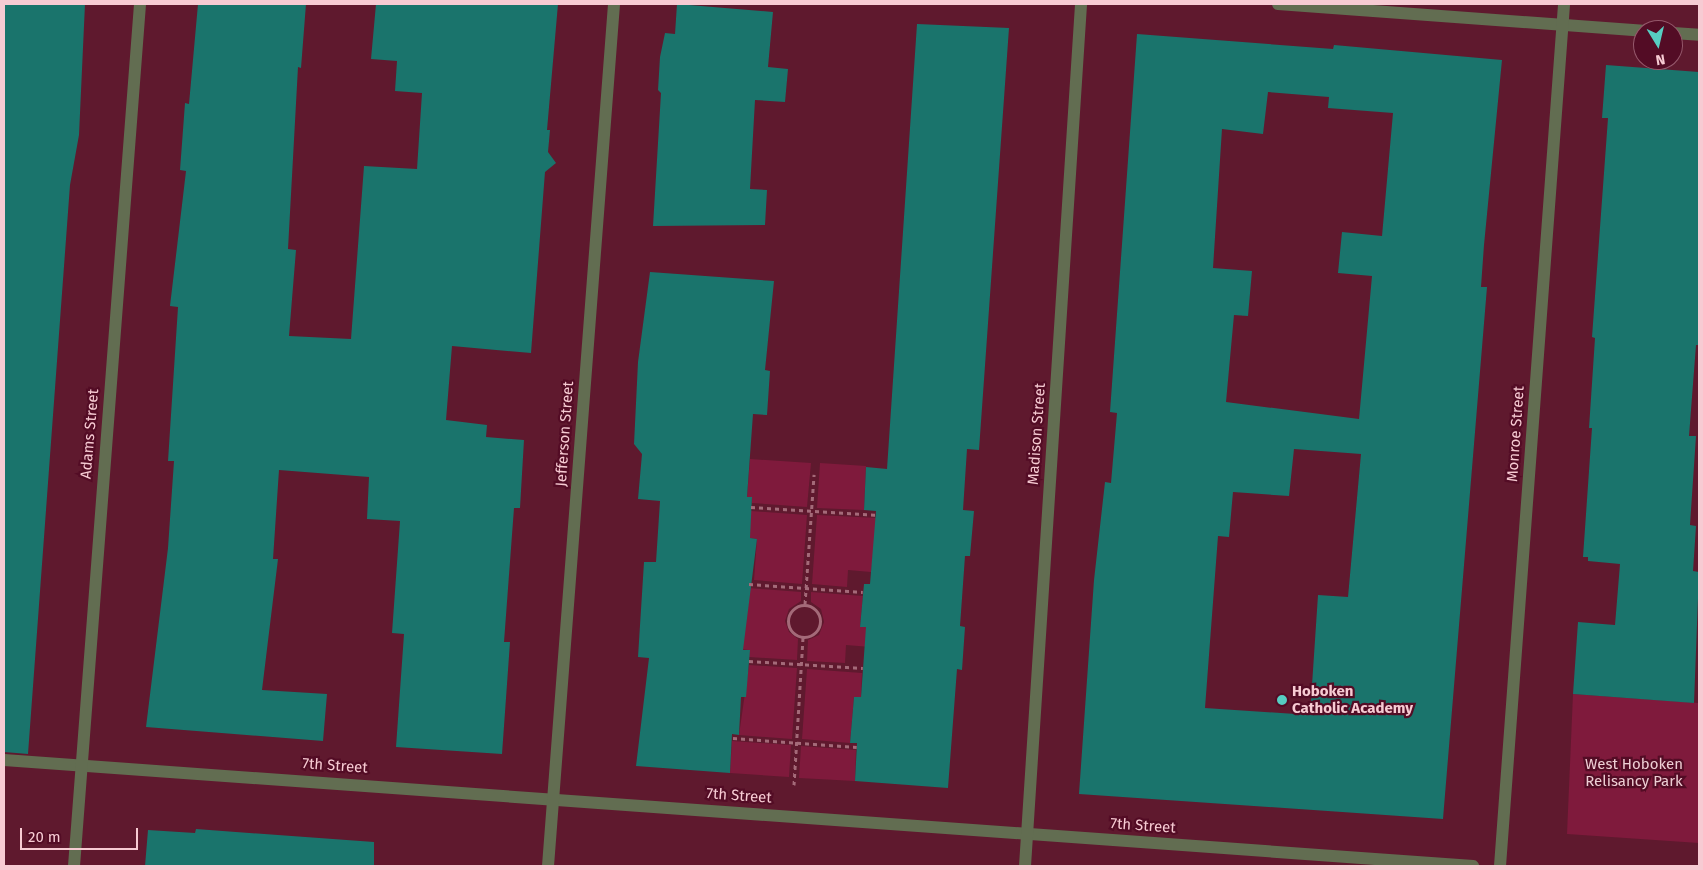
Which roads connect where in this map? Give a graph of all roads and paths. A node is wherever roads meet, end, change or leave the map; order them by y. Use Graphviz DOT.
graph roads {
  1 [pos="140,4"];
  2 [pos="614,4"];
  3 [pos="1081,4"];
  4 [pos="1278,4"];
  5 [pos="1564,4"];
  6 [pos="1562,25"];
  7 [pos="1633,30"];
  8 [pos="1683,34"];
  9 [pos="1699,35"];
  10 [pos="814,474"];
  11 [pos="751,506"];
  12 [pos="812,511"];
  13 [pos="879,515"];
  14 [pos="749,584"];
  15 [pos="806,588"];
  16 [pos="863,592"];
  17 [pos="805,604"];
  18 [pos="803,637"];
  19 [pos="749,661"];
  20 [pos="802,665"];
  21 [pos="862,668"];
  22 [pos="732,738"];
  23 [pos="796,743"];
  24 [pos="857,747"];
  25 [pos="4,760"];
  26 [pos="80,764"];
  27 [pos="794,785"];
  28 [pos="553,798"];
  29 [pos="1028,834"];
  30 [pos="74,866"];
  31 [pos="548,866"];
  32 [pos="1025,866"];
  33 [pos="1472,866"];
  34 [pos="1500,866"];
  1 -- 26 [label="street, Adams Street"];
  2 -- 28 [label="street, Jefferson Street"];
  3 -- 29 [label="street, Madison Street"];
  4 -- 6 [label="street"];
  5 -- 6 [label="street, Monroe Street"];
  6 -- 7 [label="street"];
  6 -- 34 [label="street, Monroe Street"];
  8 -- 9 [label="street"];
  10 -- 12 [label="path"];
  11 -- 12 [label="path"];
  12 -- 13 [label="path"];
  12 -- 15 [label="path"];
  14 -- 15 [label="path"];
  15 -- 16 [label="path"];
  15 -- 17 [label="path"];
  17 -- 18 [label="path"];
  17 -- 18 [label="path"];
  18 -- 20 [label="path"];
  19 -- 20 [label="path"];
  20 -- 21 [label="path"];
  20 -- 23 [label="path"];
  22 -- 23 [label="path"];
  23 -- 24 [label="path"];
  23 -- 27 [label="path"];
  25 -- 26 [label="street, 7th Street"];
  26 -- 28 [label="street, 7th Street"];
  26 -- 30 [label="street, Adams Street"];
  28 -- 29 [label="street, 7th Street"];
  28 -- 31 [label="street, Jefferson Street"];
  29 -- 32 [label="street, Madison Street"];
  29 -- 33 [label="street, 7th Street"];
}
